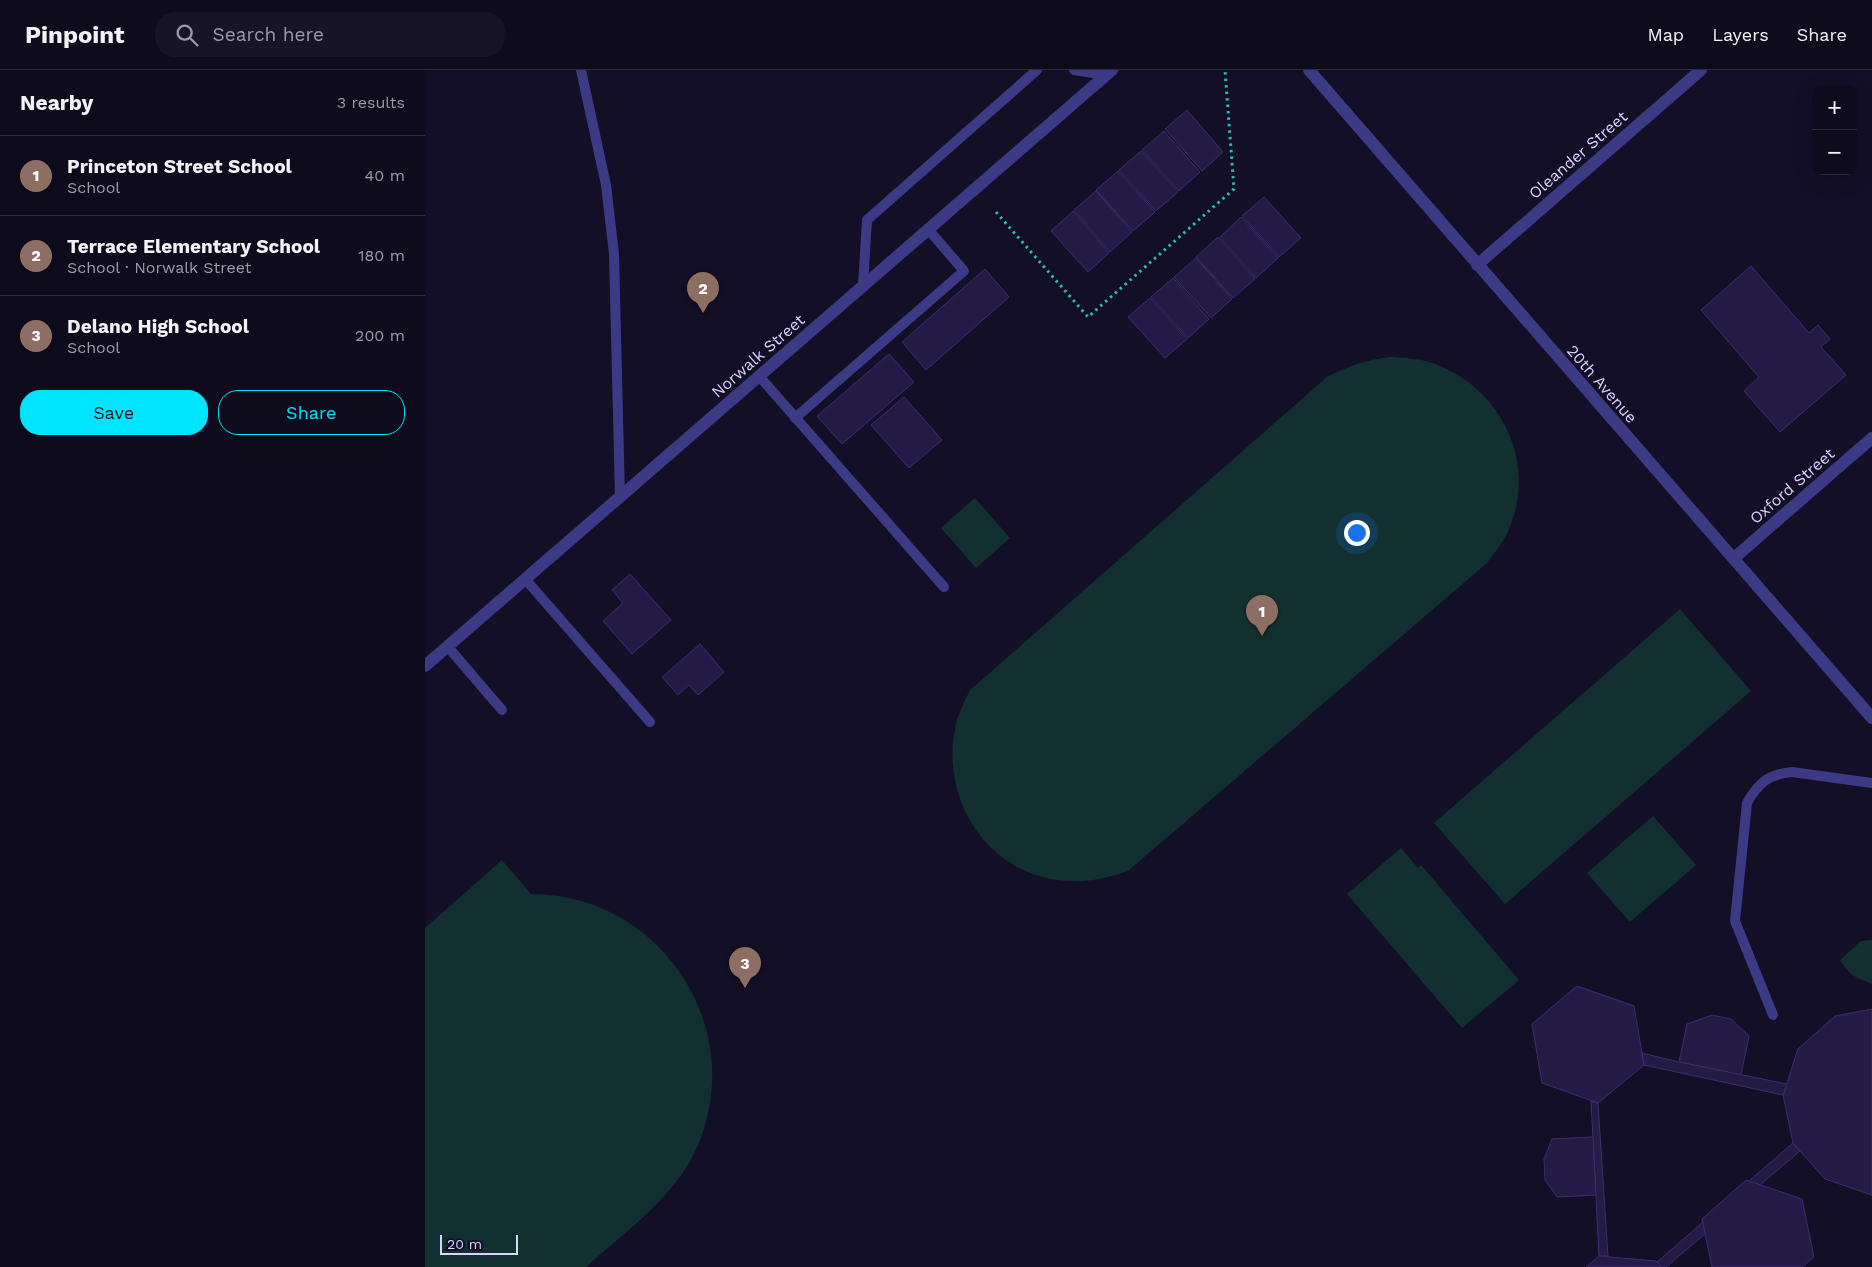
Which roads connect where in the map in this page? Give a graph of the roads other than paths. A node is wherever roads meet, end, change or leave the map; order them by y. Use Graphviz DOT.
graph roads {
  1 [pos="581,70"];
  2 [pos="1037,70"];
  3 [pos="1074,70"];
  4 [pos="1309,70"];
  5 [pos="1701,70"];
  6 [pos="1109,73"];
  7 [pos="928,229"];
  8 [pos="1477,265"];
  9 [pos="863,286"];
  10 [pos="759,376"];
  11 [pos="795,418"];
  12 [pos="1872,438"];
  13 [pos="620,496"];
  14 [pos="1734,558"];
  15 [pos="526,580"];
  16 [pos="944,587"];
  17 [pos="448,647"];
  18 [pos="425,666"];
  19 [pos="502,710"];
  20 [pos="1872,718"];
  21 [pos="649,722"];
  22 [pos="1872,783"];
  23 [pos="1773,1015"];
  1 -- 13 [label="lane"];
  2 -- 9 [label="lane"];
  3 -- 6 [label="lane"];
  4 -- 8 [label="street, 20th Avenue"];
  5 -- 8 [label="street, Oleander Street"];
  6 -- 7 [label="street, Norwalk Street"];
  7 -- 9 [label="street, Norwalk Street"];
  7 -- 11 [label="lane"];
  8 -- 14 [label="street, 20th Avenue"];
  9 -- 10 [label="street, Norwalk Street"];
  10 -- 11 [label="lane"];
  10 -- 13 [label="street, Norwalk Street"];
  11 -- 16 [label="lane"];
  12 -- 14 [label="street, Oxford Street"];
  13 -- 15 [label="street, Norwalk Street"];
  14 -- 20 [label="street, 20th Avenue"];
  15 -- 17 [label="street, Norwalk Street"];
  15 -- 21 [label="lane"];
  17 -- 18 [label="street, Norwalk Street"];
  17 -- 19 [label="lane"];
  22 -- 23 [label="lane"];
}
